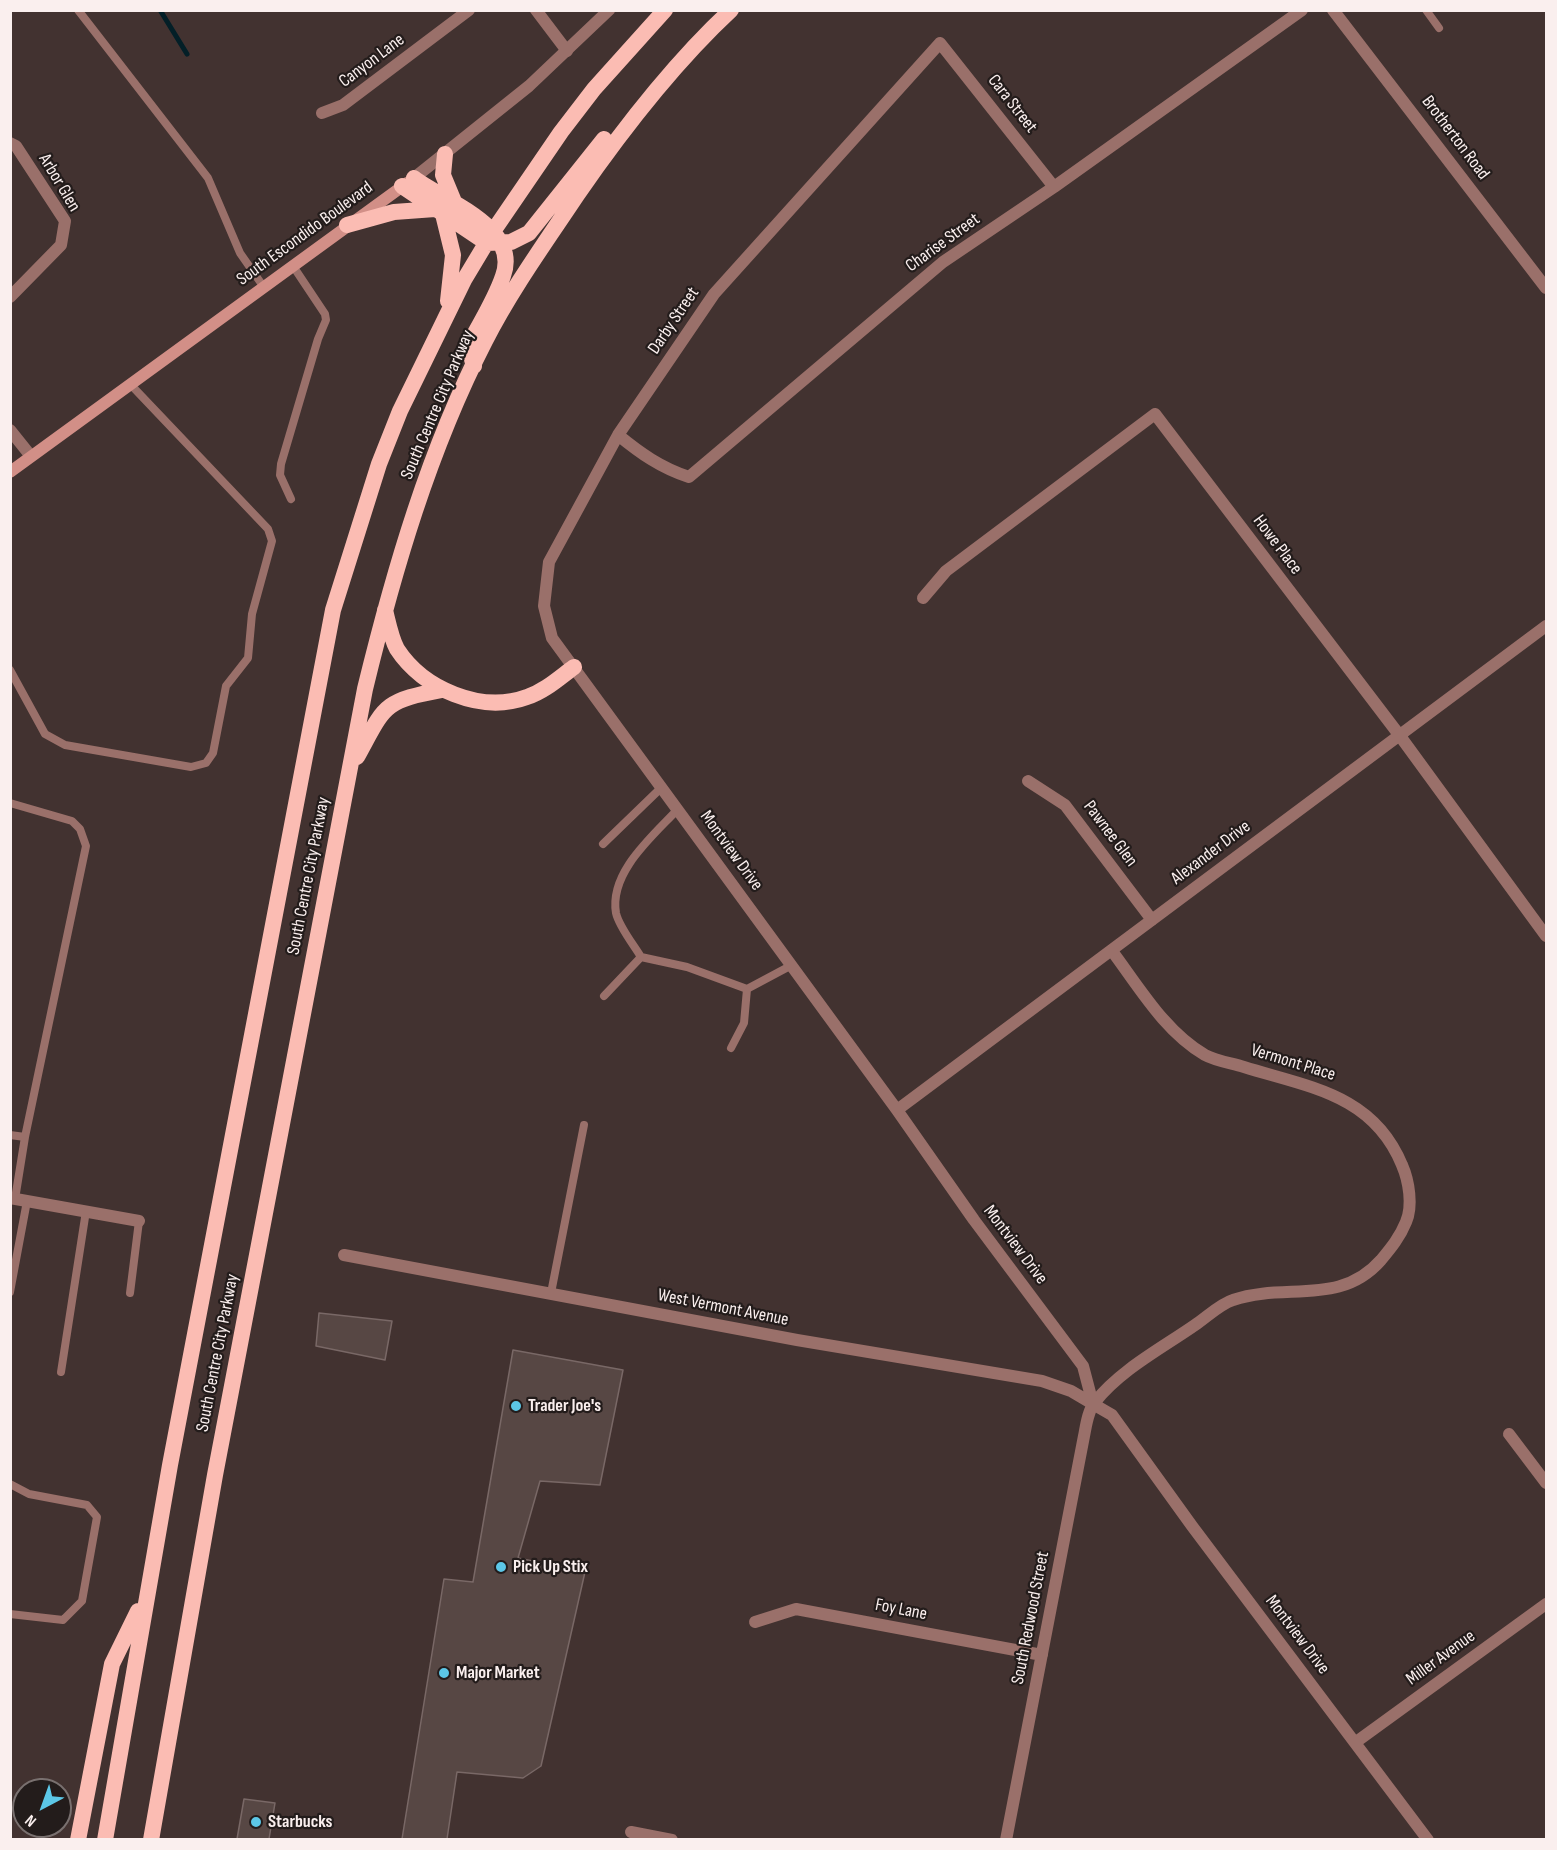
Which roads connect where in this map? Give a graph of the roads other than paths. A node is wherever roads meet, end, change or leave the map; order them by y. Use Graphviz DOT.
graph roads {
  1 [pos="78,10"];
  2 [pos="469,10"];
  3 [pos="536,10"];
  4 [pos="609,10"];
  5 [pos="665,10"];
  6 [pos="731,10"];
  7 [pos="1302,10"];
  8 [pos="1333,10"];
  9 [pos="1426,10"];
  10 [pos="1439,28"];
  11 [pos="940,43"];
  12 [pos="567,51"];
  13 [pos="650,98"];
  14 [pos="322,113"];
  15 [pos="10,143"];
  16 [pos="445,154"];
  17 [pos="408,182"];
  18 [pos="1054,187"];
  19 [pos="444,209"];
  20 [pos="347,225"];
  21 [pos="494,239"];
  22 [pos="293,266"];
  23 [pos="263,286"];
  24 [pos="1546,288"];
  25 [pos="10,297"];
  26 [pos="446,314"];
  27 [pos="474,366"];
  28 [pos="131,386"];
  29 [pos="10,430"];
  30 [pos="618,435"];
  31 [pos="30,455"];
  32 [pos="10,471"];
  33 [pos="291,499"];
  34 [pos="923,598"];
  35 [pos="384,609"];
  36 [pos="1546,626"];
  37 [pos="574,667"];
  38 [pos="10,670"];
  39 [pos="442,690"];
  40 [pos="1400,736"];
  41 [pos="349,772"];
  42 [pos="1028,781"];
  43 [pos="662,787"];
  44 [pos="10,803"];
  45 [pos="678,808"];
  46 [pos="603,844"];
  47 [pos="1152,920"];
  48 [pos="1546,936"];
  49 [pos="1112,951"];
  50 [pos="641,957"];
  51 [pos="792,965"];
  52 [pos="747,989"];
  53 [pos="604,996"];
  54 [pos="730,1048"];
  55 [pos="897,1110"];
  56 [pos="584,1125"];
  57 [pos="10,1135"];
  58 [pos="25,1137"];
  59 [pos="18,1200"];
  60 [pos="86,1211"];
  61 [pos="139,1221"];
  62 [pos="344,1255"];
  63 [pos="10,1292"];
  64 [pos="130,1293"];
  65 [pos="551,1293"];
  66 [pos="61,1372"];
  67 [pos="1093,1404"];
  68 [pos="1509,1434"];
  69 [pos="1546,1483"];
  70 [pos="10,1484"];
  71 [pos="147,1594"];
  72 [pos="1546,1604"];
  73 [pos="10,1614"];
  74 [pos="755,1622"];
  75 [pos="1042,1655"];
  76 [pos="1356,1742"];
  77 [pos="631,1832"];
  78 [pos="78,1839"];
  79 [pos="105,1839"];
  80 [pos="151,1839"];
  81 [pos="672,1839"];
  82 [pos="1006,1839"];
  83 [pos="1428,1839"];
  1 -- 23 [label="lane"];
  2 -- 14 [label="street, Canyon Lane"];
  3 -- 12 [label="street"];
  4 -- 12 [label="street, South Escondido Boulevard"];
  5 -- 21 [label="highway, South Centre City Parkway"];
  6 -- 13 [label="highway, South Centre City Parkway"];
  7 -- 18 [label="street, Charise Street"];
  8 -- 24 [label="street, Brotherton Road"];
  9 -- 10 [label="lane"];
  11 -- 18 [label="street, Cara Street"];
  11 -- 30 [label="street, Darby Street"];
  12 -- 16 [label="street, South Escondido Boulevard"];
  13 -- 21 [label="highway"];
  13 -- 27 [label="highway, South Centre City Parkway"];
  15 -- 25 [label="street, Arbor Glen"];
  16 -- 17 [label="street, South Escondido Boulevard"];
  16 -- 19 [label="highway"];
  17 -- 19 [label="highway"];
  17 -- 20 [label="main road, South Escondido Boulevard"];
  18 -- 30 [label="street, Charise Street"];
  19 -- 20 [label="highway"];
  19 -- 21 [label="highway"];
  19 -- 26 [label="highway"];
  20 -- 22 [label="main road, South Escondido Boulevard"];
  21 -- 26 [label="highway, South Centre City Parkway"];
  21 -- 27 [label="highway"];
  22 -- 23 [label="main road, South Escondido Boulevard"];
  22 -- 33 [label="lane"];
  23 -- 28 [label="main road, South Escondido Boulevard"];
  26 -- 71 [label="highway, South Centre City Parkway"];
  27 -- 35 [label="highway, South Centre City Parkway"];
  28 -- 31 [label="main road, South Escondido Boulevard"];
  28 -- 38 [label="lane"];
  29 -- 31 [label="street"];
  30 -- 37 [label="street, Darby Street"];
  31 -- 32 [label="main road, South Escondido Boulevard"];
  34 -- 40 [label="street, Howe Place"];
  35 -- 39 [label="highway"];
  35 -- 41 [label="highway, South Centre City Parkway"];
  36 -- 40 [label="street, Alexander Drive"];
  37 -- 39 [label="highway"];
  37 -- 43 [label="street, Montview Drive"];
  39 -- 41 [label="highway"];
  40 -- 47 [label="street, Alexander Drive"];
  40 -- 48 [label="street, Howe Place"];
  41 -- 80 [label="highway, South Centre City Parkway"];
  42 -- 47 [label="street, Pawnee Glen"];
  43 -- 45 [label="street, Montview Drive"];
  43 -- 46 [label="lane"];
  44 -- 58 [label="lane"];
  45 -- 50 [label="lane"];
  45 -- 51 [label="street, Montview Drive"];
  47 -- 49 [label="street, Alexander Drive"];
  49 -- 55 [label="street, Alexander Drive"];
  49 -- 67 [label="street, Vermont Place"];
  50 -- 52 [label="lane"];
  50 -- 53 [label="lane"];
  51 -- 52 [label="lane"];
  51 -- 55 [label="street, Montview Drive"];
  52 -- 54 [label="lane"];
  55 -- 67 [label="street, Montview Drive"];
  56 -- 65 [label="lane"];
  57 -- 58 [label="lane"];
  58 -- 59 [label="lane"];
  59 -- 60 [label="street"];
  59 -- 63 [label="lane"];
  60 -- 61 [label="street"];
  60 -- 66 [label="lane"];
  61 -- 64 [label="lane"];
  62 -- 65 [label="street, West Vermont Avenue"];
  65 -- 67 [label="street, West Vermont Avenue"];
  67 -- 75 [label="street, South Redwood Street"];
  67 -- 76 [label="street, Montview Drive"];
  68 -- 69 [label="street"];
  70 -- 73 [label="lane"];
  71 -- 78 [label="highway"];
  71 -- 79 [label="highway, South Centre City Parkway"];
  72 -- 76 [label="street, Miller Avenue"];
  74 -- 75 [label="street, Foy Lane"];
  75 -- 82 [label="street, South Redwood Street"];
  76 -- 83 [label="street, Montview Drive"];
  77 -- 81 [label="street"];
}
